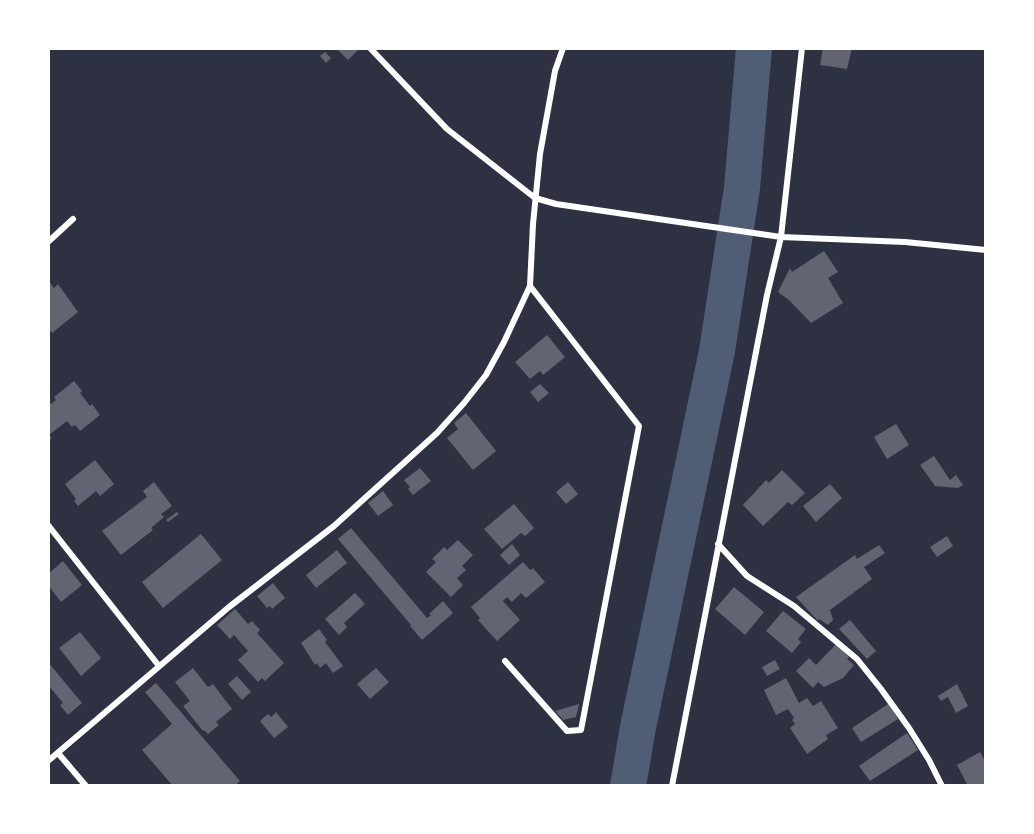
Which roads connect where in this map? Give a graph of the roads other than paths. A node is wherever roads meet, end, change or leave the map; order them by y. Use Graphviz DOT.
graph roads {
  1 [pos="370,48"];
  2 [pos="563,48"];
  3 [pos="802,48"];
  4 [pos="535,198"];
  5 [pos="73,219"];
  6 [pos="781,237"];
  7 [pos="48,242"];
  8 [pos="986,250"];
  9 [pos="530,286"];
  10 [pos="48,525"];
  11 [pos="718,544"];
  12 [pos="505,661"];
  13 [pos="159,666"];
  14 [pos="58,753"];
  15 [pos="48,761"];
  16 [pos="86,786"];
  17 [pos="672,786"];
  18 [pos="942,786"];
  1 -- 4 [label="street"];
  2 -- 4 [label="street"];
  3 -- 6 [label="street"];
  4 -- 6 [label="street"];
  4 -- 9 [label="street"];
  5 -- 7 [label="street"];
  6 -- 8 [label="street"];
  6 -- 11 [label="street"];
  9 -- 12 [label="street"];
  9 -- 13 [label="street"];
  10 -- 13 [label="street"];
  11 -- 17 [label="street"];
  11 -- 18 [label="street"];
  13 -- 14 [label="street"];
  14 -- 15 [label="street"];
  14 -- 16 [label="street"];
}
